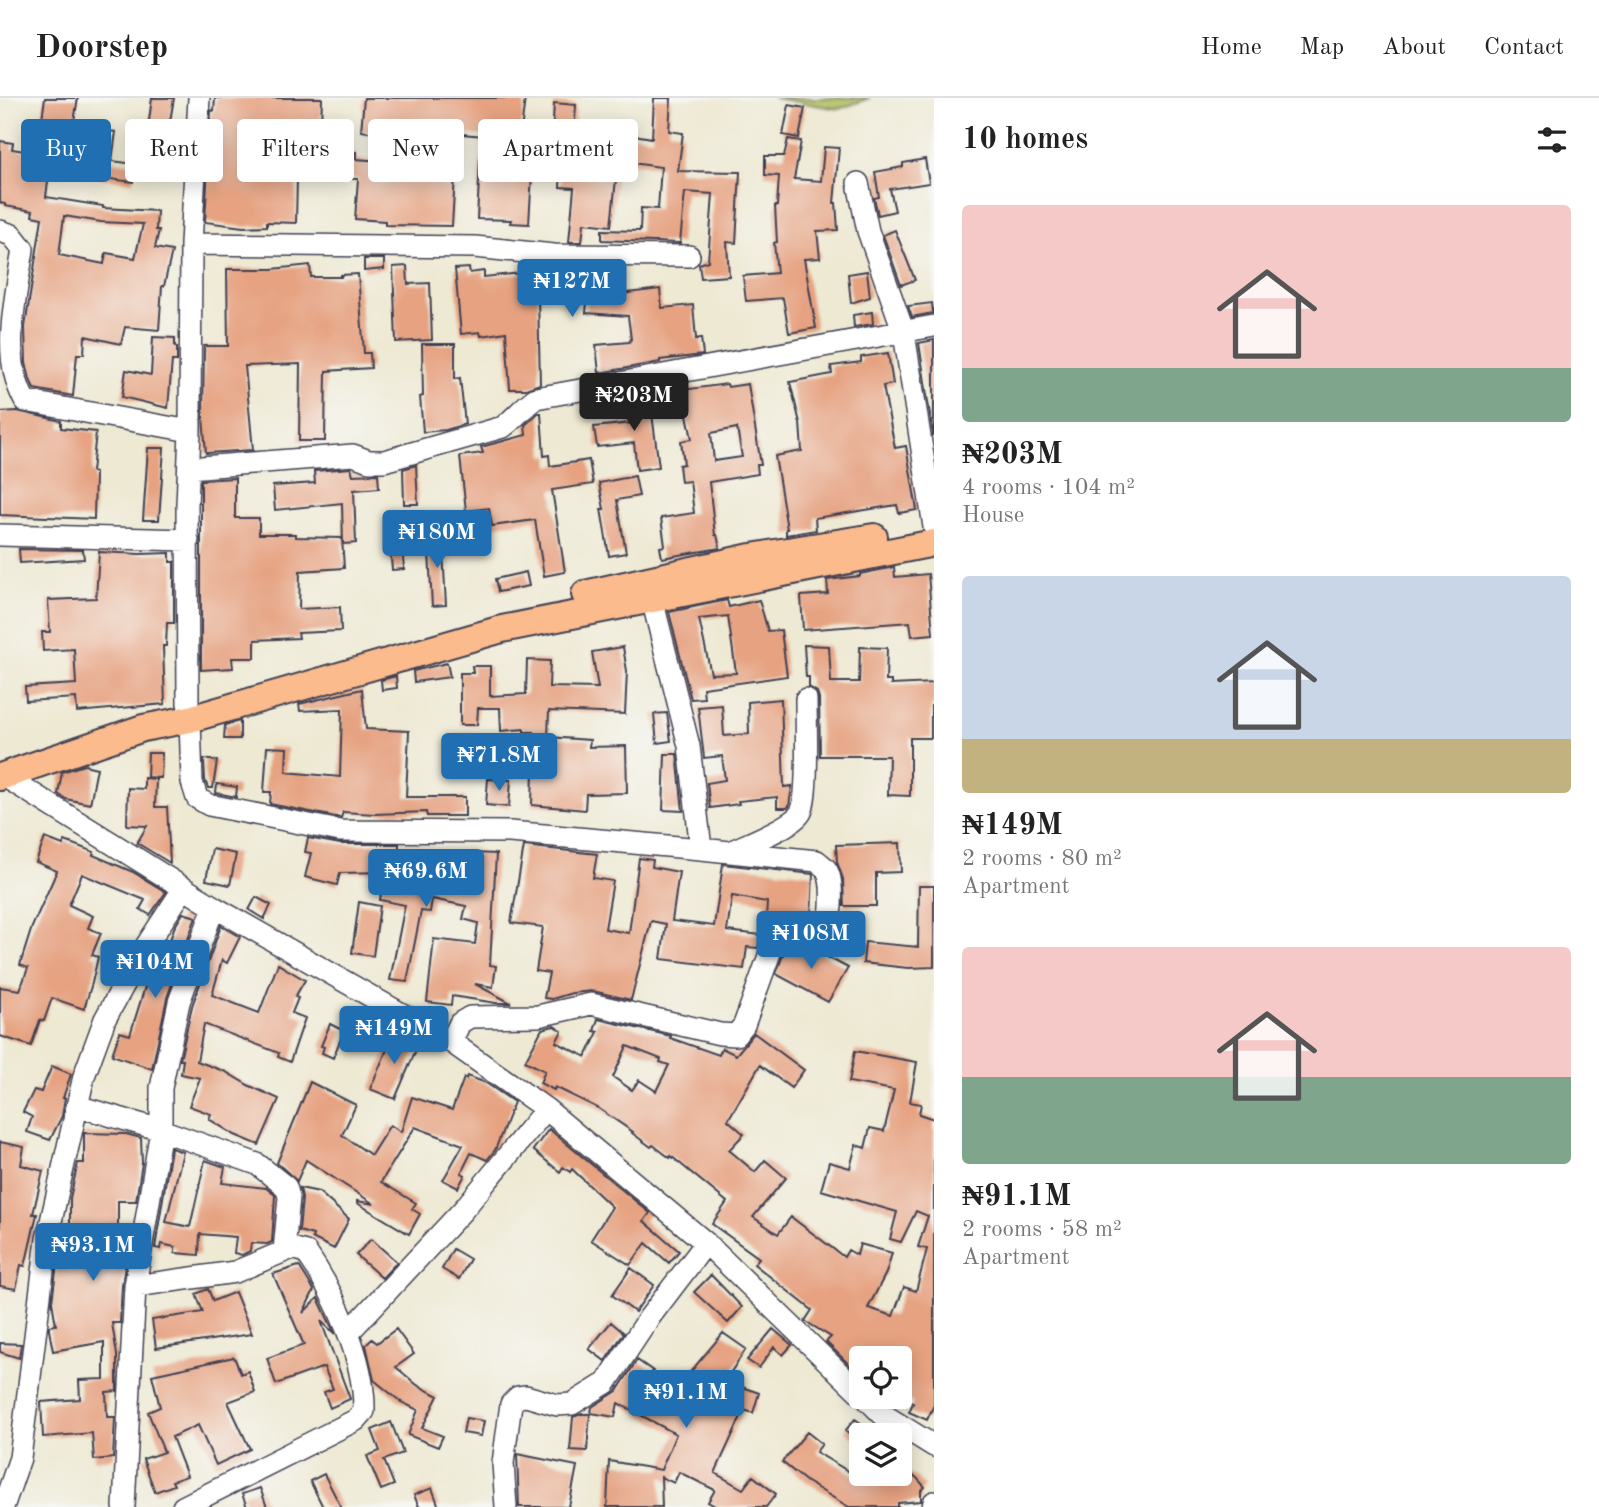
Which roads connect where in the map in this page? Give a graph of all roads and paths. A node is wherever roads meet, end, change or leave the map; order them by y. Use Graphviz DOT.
graph roads {
  1 [pos="199,98"];
  2 [pos="858,183"];
  3 [pos="0,232"];
  4 [pos="191,244"];
  5 [pos="689,257"];
  6 [pos="7,325"];
  7 [pos="934,326"];
  8 [pos="904,333"];
  9 [pos="190,431"];
  10 [pos="189,468"];
  11 [pos="934,527"];
  12 [pos="0,535"];
  13 [pos="188,540"];
  14 [pos="934,543"];
  15 [pos="652,599"];
  16 [pos="806,699"];
  17 [pos="189,712"];
  18 [pos="1,771"];
  19 [pos="701,849"];
  20 [pos="730,852"];
  21 [pos="184,888"];
  22 [pos="215,907"];
  23 [pos="451,1042"];
  24 [pos="77,1107"];
  25 [pos="546,1109"];
  26 [pos="161,1130"];
  27 [pos="706,1243"];
  28 [pos="284,1251"];
  29 [pos="135,1286"];
  30 [pos="349,1332"];
  31 [pos="849,1382"];
  32 [pos="877,1409"];
  33 [pos="934,1446"];
  34 [pos="2,1507"];
  35 [pos="124,1507"];
  36 [pos="183,1507"];
  37 [pos="506,1507"];
  1 -- 4 [label="street"];
  2 -- 8 [label="street"];
  3 -- 6 [label="street"];
  4 -- 5 [label="street"];
  4 -- 9 [label="street"];
  6 -- 9 [label="street"];
  7 -- 8 [label="street"];
  8 -- 10 [label="street"];
  8 -- 11 [label="street"];
  9 -- 10 [label="street"];
  10 -- 13 [label="street"];
  11 -- 17 [label="main road"];
  12 -- 13 [label="street"];
  13 -- 17 [label="street"];
  14 -- 15 [label="main road"];
  15 -- 17 [label="main road"];
  15 -- 19 [label="street"];
  16 -- 20 [label="street"];
  17 -- 18 [label="main road"];
  17 -- 19 [label="street"];
  18 -- 21 [label="street"];
  19 -- 20 [label="street"];
  20 -- 23 [label="street"];
  21 -- 22 [label="street"];
  21 -- 24 [label="street"];
  22 -- 23 [label="street"];
  22 -- 26 [label="street"];
  23 -- 25 [label="street"];
  24 -- 26 [label="street"];
  24 -- 34 [label="street"];
  25 -- 27 [label="street"];
  25 -- 30 [label="street"];
  26 -- 28 [label="street"];
  26 -- 29 [label="street"];
  27 -- 31 [label="street"];
  27 -- 37 [label="street"];
  28 -- 29 [label="street"];
  28 -- 30 [label="street"];
  29 -- 35 [label="street"];
  30 -- 36 [label="street"];
  32 -- 33 [label="street"];
}
